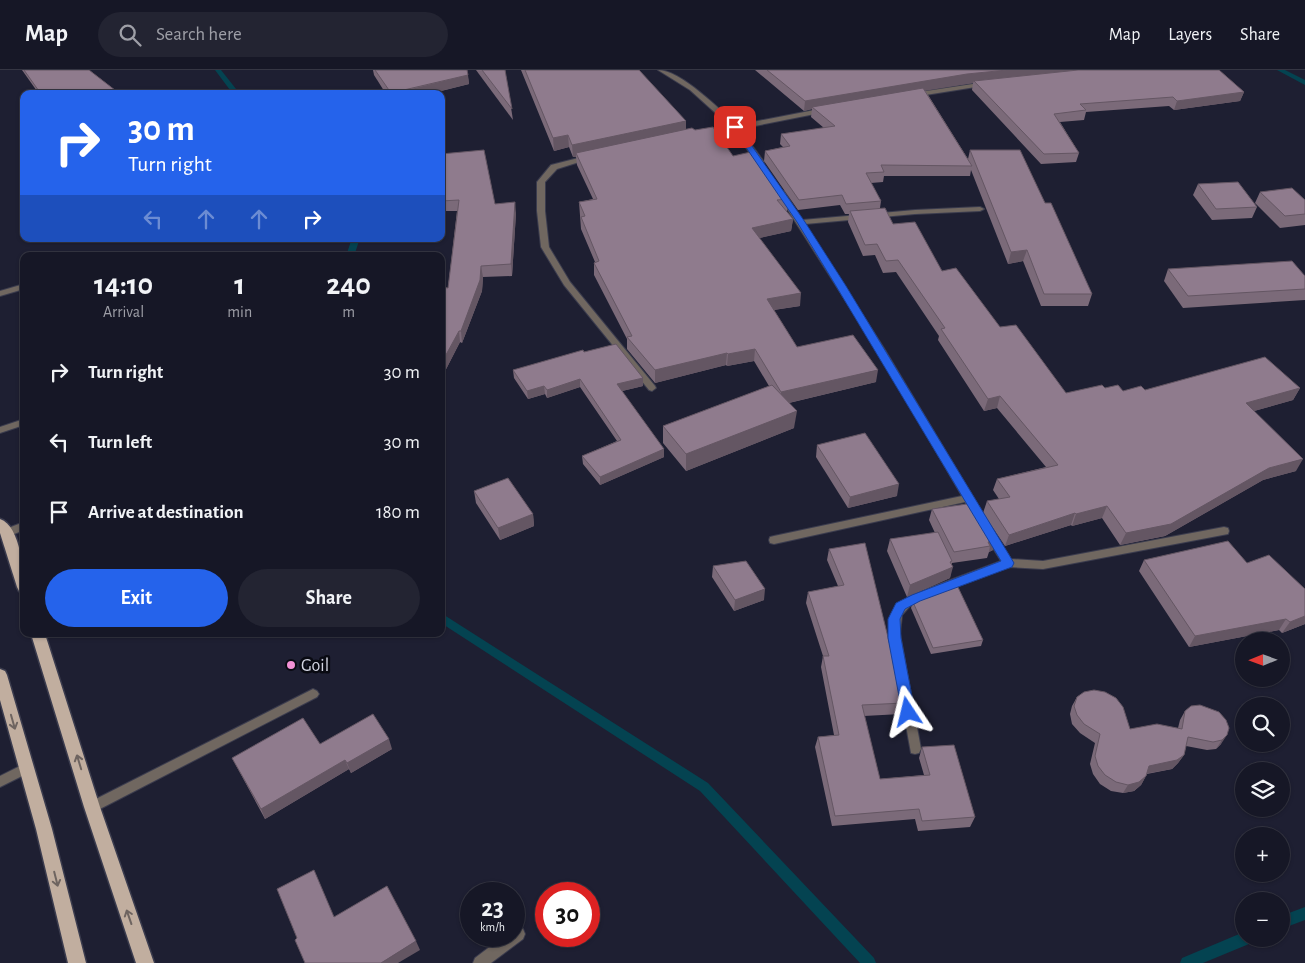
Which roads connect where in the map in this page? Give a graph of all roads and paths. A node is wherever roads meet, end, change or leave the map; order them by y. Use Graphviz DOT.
graph roads {
  1 [pos="661,70"];
  2 [pos="997,83"];
  3 [pos="902,97"];
  4 [pos="830,110"];
  5 [pos="735,127"];
  6 [pos="698,135"];
  7 [pos="595,156"];
  8 [pos="763,167"];
  9 [pos="774,182"];
  10 [pos="980,210"];
  11 [pos="801,222"];
  12 [pos="20,287"];
  13 [pos="0,294"];
  14 [pos="652,388"];
  15 [pos="20,423"];
  16 [pos="0,430"];
  17 [pos="967,498"];
  18 [pos="20,527"];
  19 [pos="3,529"];
  20 [pos="1224,531"];
  21 [pos="774,540"];
  22 [pos="1008,563"];
  23 [pos="20,576"];
  24 [pos="39,637"];
  25 [pos="0,675"];
  26 [pos="313,694"];
  27 [pos="915,749"];
  28 [pos="26,768"];
  29 [pos="0,782"];
  30 [pos="92,807"];
  31 [pos="501,947"];
  32 [pos="77,963"];
  33 [pos="145,963"];
  34 [pos="480,963"];
  1 -- 5 [label="street"];
  2 -- 3 [label="street"];
  4 -- 5 [label="street"];
  5 -- 6 [label="street"];
  5 -- 8 [label="street"];
  7 -- 14 [label="street"];
  9 -- 11 [label="street"];
  10 -- 11 [label="street"];
  11 -- 17 [label="street"];
  12 -- 13 [label="street"];
  15 -- 16 [label="street"];
  17 -- 21 [label="street"];
  17 -- 22 [label="street"];
  18 -- 19 [label="street"];
  19 -- 23 [label="main road"];
  20 -- 22 [label="street"];
  22 -- 27 [label="street"];
  30 -- 24 [label="main road, one-way"];
  25 -- 28 [label="main road, one-way"];
  26 -- 30 [label="street"];
  28 -- 29 [label="street"];
  28 -- 32 [label="main road, one-way"];
  33 -- 30 [label="main road, one-way"];
  31 -- 34 [label="street"];
}
